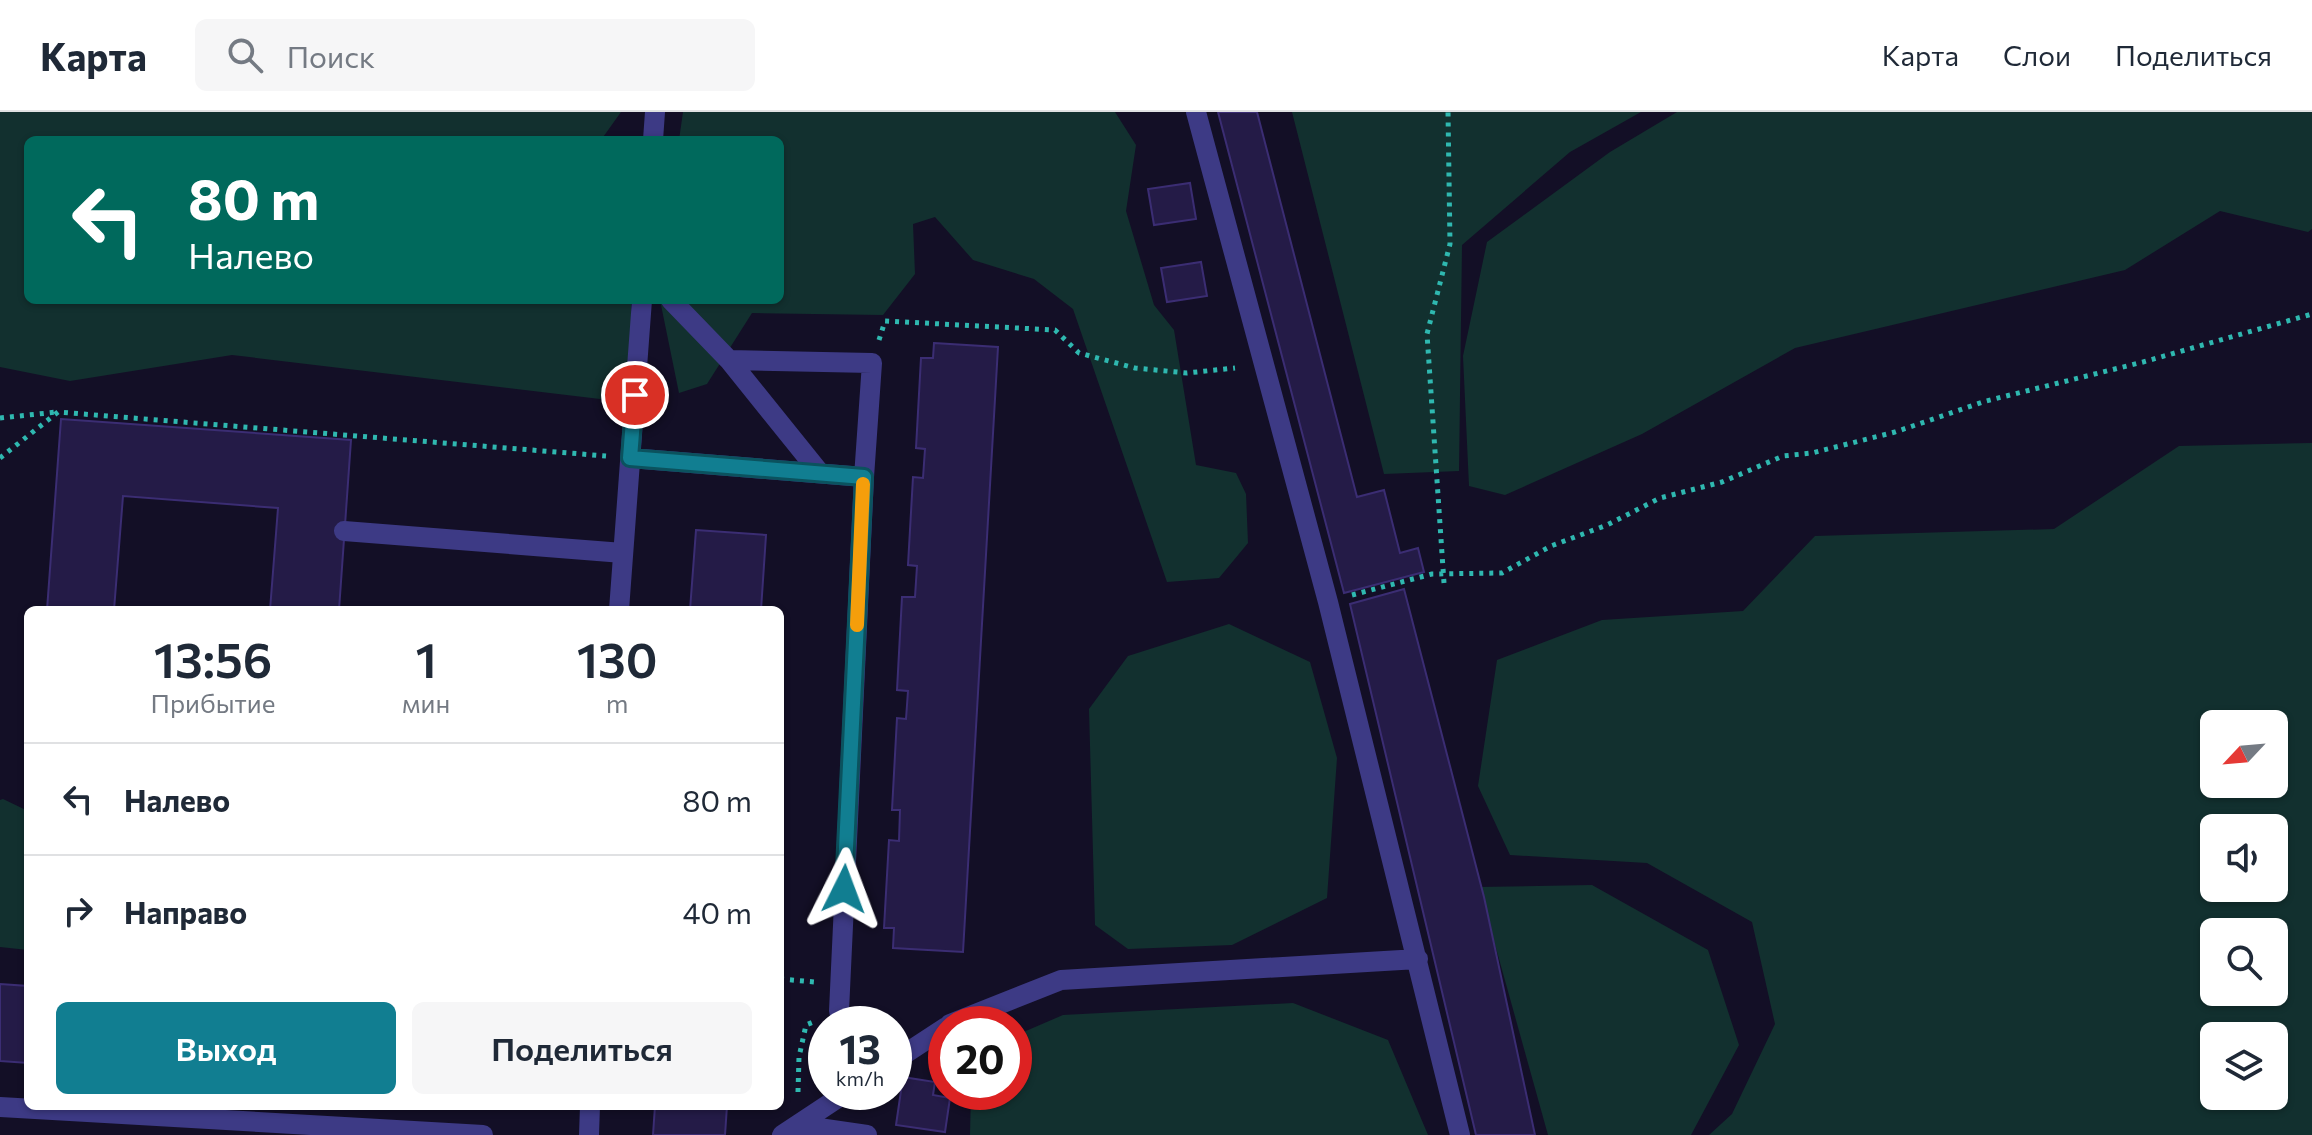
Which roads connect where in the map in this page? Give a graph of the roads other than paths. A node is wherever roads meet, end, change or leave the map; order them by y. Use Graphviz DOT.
graph roads {
  1 [pos="655,112"];
  2 [pos="1196,112"];
  3 [pos="653,136"];
  4 [pos="642,304"];
  5 [pos="675,304"];
  6 [pos="729,360"];
  7 [pos="630,458"];
  8 [pos="820,473"];
  9 [pos="864,477"];
  10 [pos="344,531"];
  11 [pos="623,553"];
  12 [pos="619,606"];
  13 [pos="1418,959"];
  14 [pos="839,1006"];
  15 [pos="996,1006"];
  16 [pos="0,1107"];
  17 [pos="24,1108"];
  18 [pos="52,1110"];
  19 [pos="590,1110"];
  20 [pos="820,1110"];
  21 [pos="790,1130"];
  22 [pos="483,1135"];
  23 [pos="589,1135"];
  24 [pos="867,1135"];
  25 [pos="1460,1135"];
  1 -- 3 [label="lane"];
  2 -- 13 [label="lane"];
  4 -- 7 [label="lane"];
  5 -- 6 [label="lane"];
  6 -- 8 [label="lane"];
  6 -- 9 [label="lane"];
  7 -- 8 [label="lane"];
  7 -- 11 [label="lane"];
  8 -- 9 [label="lane"];
  9 -- 14 [label="lane"];
  10 -- 11 [label="lane"];
  11 -- 12 [label="lane"];
  13 -- 15 [label="lane"];
  13 -- 25 [label="lane"];
  16 -- 17 [label="lane"];
  18 -- 22 [label="lane"];
  19 -- 23 [label="lane"];
  20 -- 21 [label="lane"];
  21 -- 24 [label="lane"];
}
